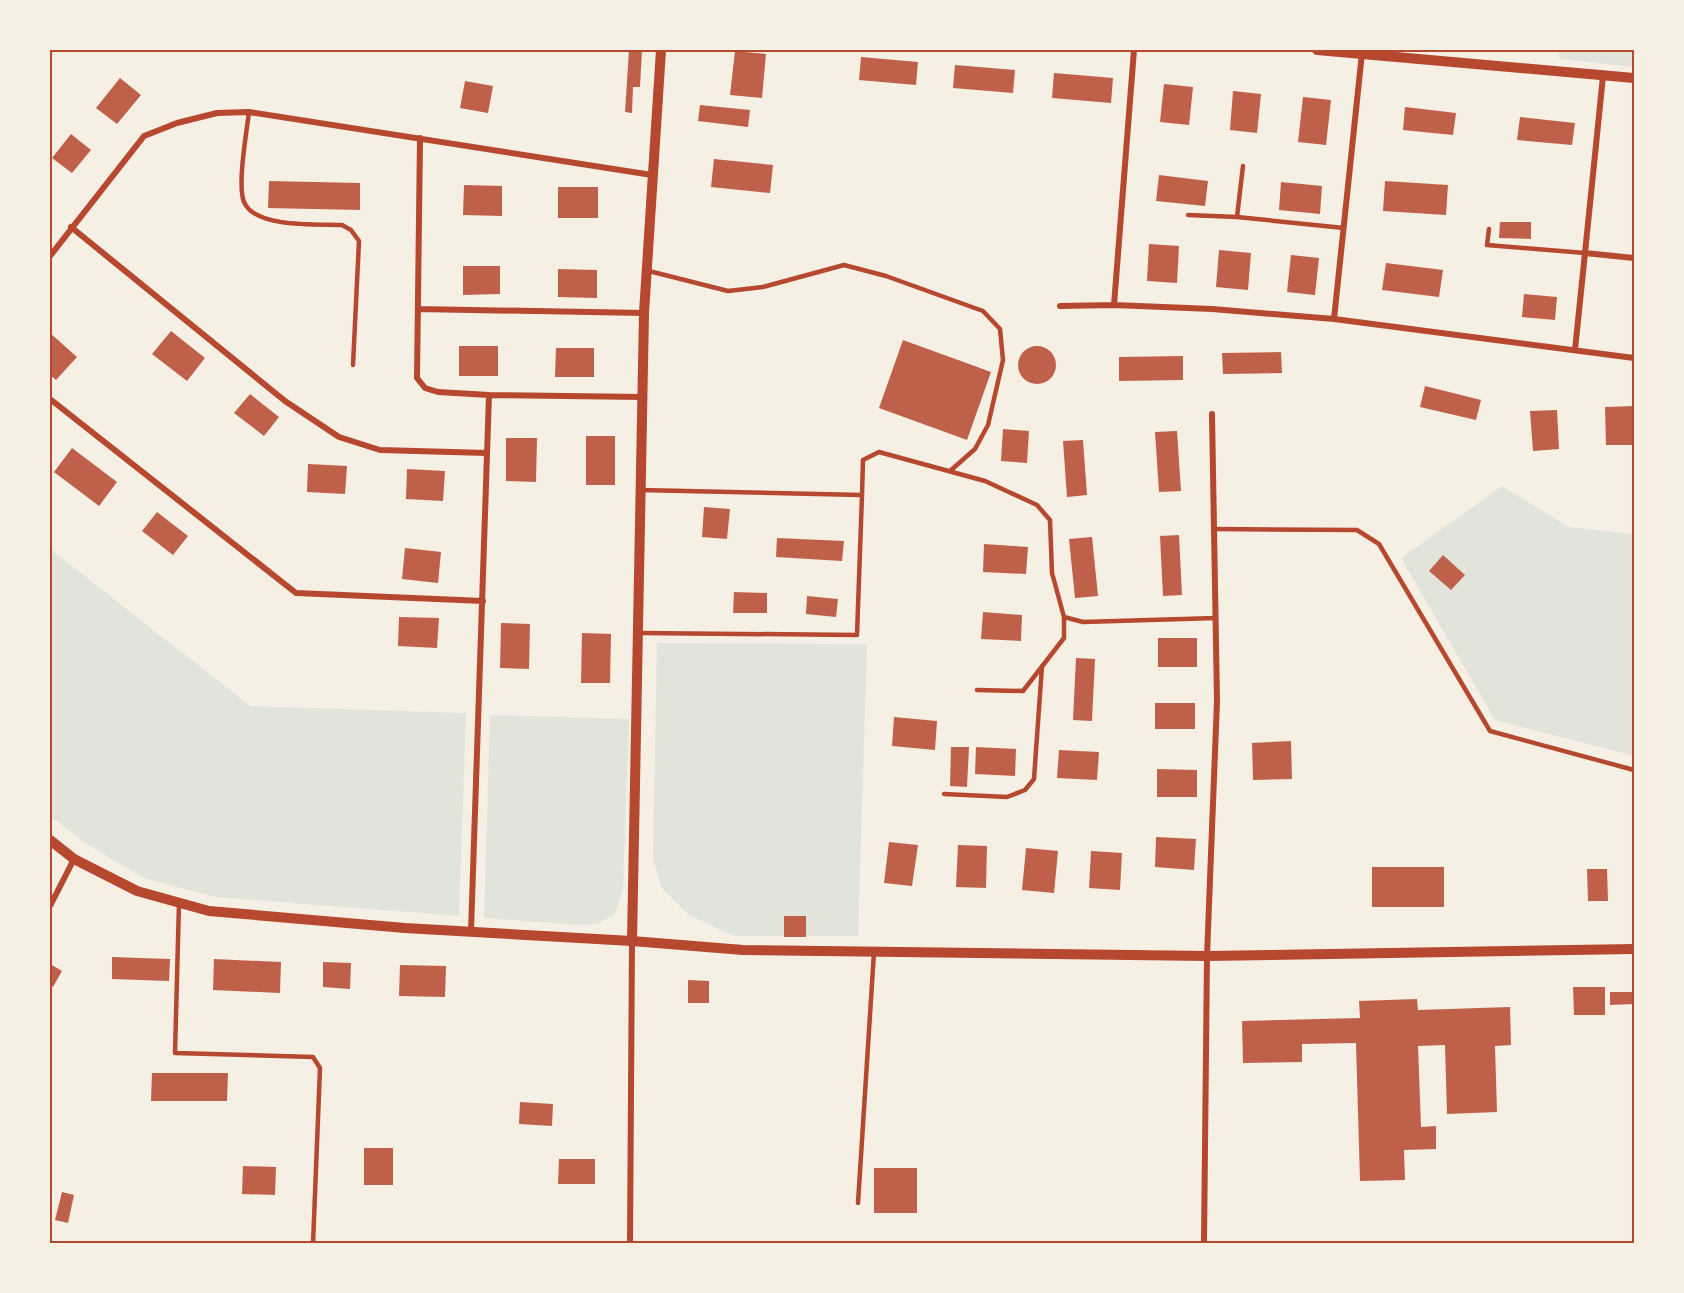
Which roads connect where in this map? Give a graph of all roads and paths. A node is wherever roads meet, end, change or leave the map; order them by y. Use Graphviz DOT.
graph roads {
  1 [pos="661,50"];
  2 [pos="1134,50"];
  3 [pos="1317,50"];
  4 [pos="1362,51"];
  5 [pos="1603,76"];
  6 [pos="1635,78"];
  7 [pos="249,112"];
  8 [pos="420,138"];
  9 [pos="1243,166"];
  10 [pos="652,175"];
  11 [pos="1188,215"];
  12 [pos="1237,217"];
  13 [pos="72,227"];
  14 [pos="1344,228"];
  15 [pos="1489,229"];
  16 [pos="1585,253"];
  17 [pos="50,256"];
  18 [pos="1635,258"];
  19 [pos="646,270"];
  20 [pos="1114,305"];
  21 [pos="1060,306"];
  22 [pos="418,309"];
  23 [pos="644,313"];
  24 [pos="1335,319"];
  25 [pos="1575,350"];
  26 [pos="1635,358"];
  27 [pos="353,365"];
  28 [pos="489,395"];
  29 [pos="643,397"];
  30 [pos="50,399"];
  31 [pos="1212,414"];
  32 [pos="487,453"];
  33 [pos="950,471"];
  34 [pos="640,489"];
  35 [pos="862,495"];
  36 [pos="1214,529"];
  37 [pos="483,601"];
  38 [pos="1064,617"];
  39 [pos="1215,618"];
  40 [pos="640,633"];
  41 [pos="1042,666"];
  42 [pos="977,690"];
  43 [pos="1635,770"];
  44 [pos="944,795"];
  45 [pos="50,840"];
  46 [pos="74,859"];
  47 [pos="179,903"];
  48 [pos="50,906"];
  49 [pos="471,932"];
  50 [pos="632,941"];
  51 [pos="1635,949"];
  52 [pos="874,952"];
  53 [pos="1207,956"];
  54 [pos="858,1203"];
  55 [pos="313,1244"];
  56 [pos="630,1244"];
  57 [pos="1204,1244"];
  1 -- 10 [label="street"];
  2 -- 20 [label="street"];
  3 -- 4 [label="street"];
  4 -- 5 [label="street"];
  4 -- 14 [label="street"];
  5 -- 6 [label="street"];
  5 -- 16 [label="street"];
  7 -- 8 [label="street"];
  7 -- 13 [label="street"];
  7 -- 27 [label="lane"];
  8 -- 10 [label="street"];
  8 -- 22 [label="street"];
  9 -- 12 [label="lane"];
  10 -- 19 [label="street"];
  11 -- 12 [label="lane"];
  12 -- 14 [label="lane"];
  13 -- 17 [label="street"];
  13 -- 32 [label="street"];
  14 -- 24 [label="street"];
  15 -- 16 [label="lane"];
  16 -- 18 [label="street"];
  16 -- 25 [label="street"];
  19 -- 23 [label="street"];
  19 -- 33 [label="lane"];
  20 -- 21 [label="street"];
  20 -- 24 [label="street"];
  22 -- 23 [label="street"];
  22 -- 28 [label="street"];
  23 -- 29 [label="street"];
  24 -- 25 [label="street"];
  25 -- 26 [label="street"];
  28 -- 29 [label="street"];
  28 -- 32 [label="street"];
  29 -- 34 [label="street"];
  30 -- 37 [label="street"];
  31 -- 36 [label="street"];
  32 -- 37 [label="street"];
  33 -- 35 [label="lane"];
  33 -- 38 [label="lane"];
  34 -- 35 [label="lane"];
  34 -- 40 [label="street"];
  35 -- 40 [label="lane"];
  36 -- 39 [label="street"];
  36 -- 43 [label="lane"];
  37 -- 49 [label="street"];
  38 -- 39 [label="lane"];
  38 -- 41 [label="lane"];
  39 -- 53 [label="street"];
  40 -- 50 [label="street"];
  41 -- 42 [label="lane"];
  41 -- 44 [label="lane"];
  45 -- 46 [label="street"];
  46 -- 47 [label="street"];
  46 -- 48 [label="street"];
  47 -- 49 [label="street"];
  47 -- 55 [label="lane"];
  49 -- 50 [label="street"];
  50 -- 52 [label="street"];
  50 -- 56 [label="street"];
  51 -- 53 [label="street"];
  52 -- 53 [label="street"];
  52 -- 54 [label="lane"];
  53 -- 57 [label="street"];
}
